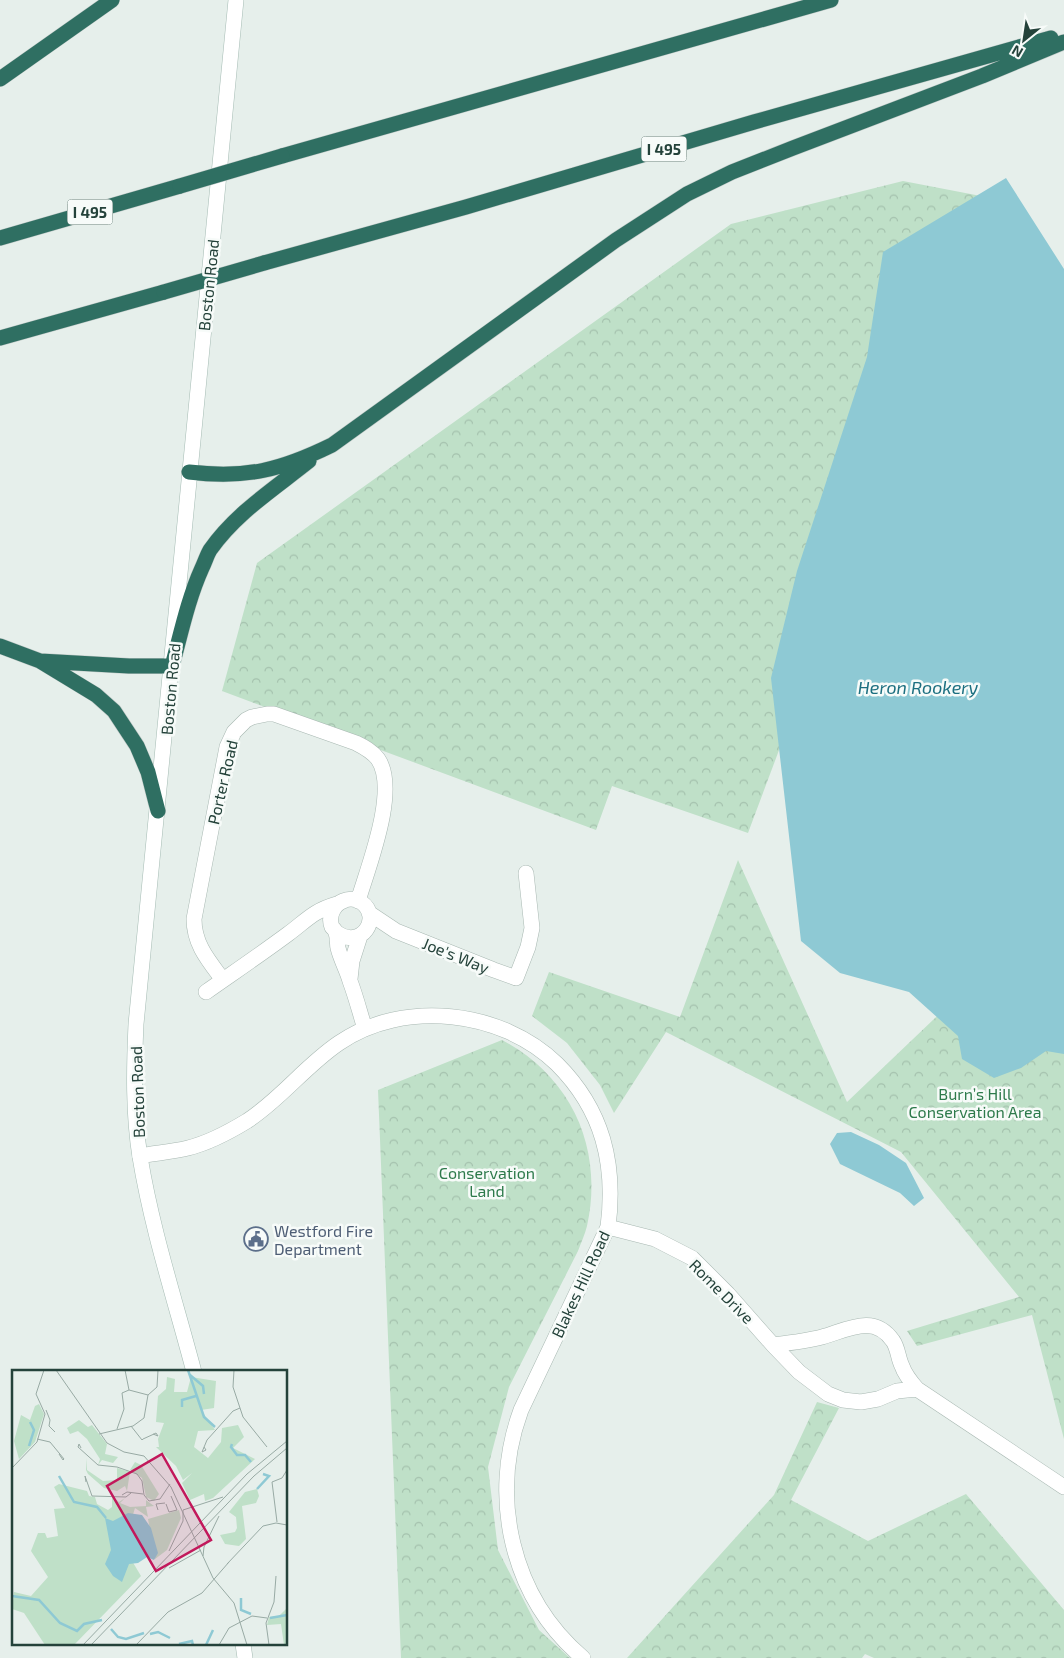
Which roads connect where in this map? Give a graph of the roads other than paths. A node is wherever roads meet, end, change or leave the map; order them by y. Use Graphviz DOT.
graph roads {
  1 [pos="112,0"];
  2 [pos="236,0"];
  3 [pos="831,0"];
  4 [pos="1064,35"];
  5 [pos="1064,42"];
  6 [pos="0,79"];
  7 [pos="0,238"];
  8 [pos="0,338"];
  9 [pos="322,450"];
  10 [pos="189,472"];
  11 [pos="0,646"];
  12 [pos="40,660"];
  13 [pos="172,666"];
  14 [pos="158,811"];
  15 [pos="526,873"];
  16 [pos="358,901"];
  17 [pos="337,904"];
  18 [pos="369,913"];
  19 [pos="334,930"];
  20 [pos="396,931"];
  21 [pos="291,932"];
  22 [pos="363,934"];
  23 [pos="223,980"];
  24 [pos="350,980"];
  25 [pos="206,992"];
  26 [pos="364,1030"];
  27 [pos="140,1156"];
  28 [pos="608,1227"];
  29 [pos="772,1345"];
  30 [pos="193,1370"];
  31 [pos="917,1389"];
  32 [pos="1064,1487"];
  33 [pos="583,1658"];
  1 -- 6 [label="highway"];
  2 -- 10 [label="street, Boston Road"];
  3 -- 7 [label="highway, I 495, bridge"];
  4 -- 8 [label="highway, I 495, bridge"];
  5 -- 9 [label="highway"];
  9 -- 10 [label="highway"];
  9 -- 13 [label="highway"];
  10 -- 13 [label="street, Boston Road"];
  11 -- 12 [label="highway"];
  12 -- 13 [label="highway"];
  12 -- 14 [label="highway"];
  13 -- 14 [label="street, Boston Road"];
  14 -- 27 [label="street, Boston Road"];
  15 -- 20 [label="street, Joe's Way"];
  16 -- 17 [label="street"];
  16 -- 18 [label="street"];
  16 -- 23 [label="street, Porter Road"];
  17 -- 19 [label="street"];
  17 -- 21 [label="street"];
  18 -- 20 [label="street, Joe's Way"];
  18 -- 22 [label="street"];
  19 -- 21 [label="street"];
  19 -- 22 [label="street"];
  19 -- 24 [label="street"];
  20 -- 22 [label="street, Joe's Way"];
  21 -- 23 [label="street"];
  22 -- 24 [label="street"];
  23 -- 25 [label="street"];
  24 -- 26 [label="street"];
  26 -- 27 [label="street, Blakes Hill Road"];
  26 -- 28 [label="street, Blakes Hill Road"];
  27 -- 30 [label="street, Boston Road"];
  28 -- 29 [label="street, Rome Drive"];
  28 -- 33 [label="street, Blakes Hill Road"];
  29 -- 31 [label="street, Rome Drive"];
  29 -- 31 [label="street"];
  31 -- 32 [label="street"];
}
